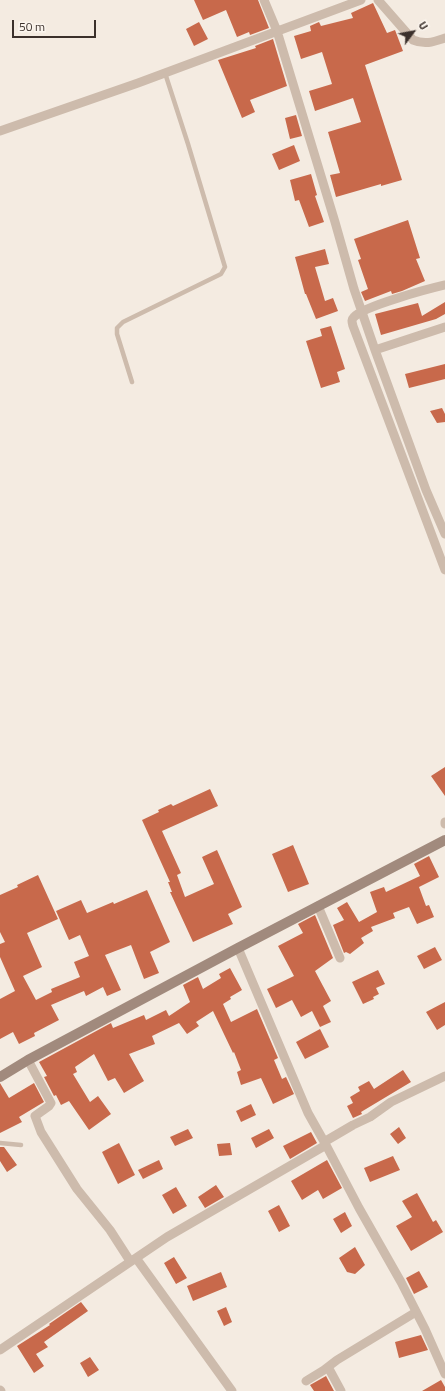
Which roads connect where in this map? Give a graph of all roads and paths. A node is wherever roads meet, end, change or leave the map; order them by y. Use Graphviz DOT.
graph roads {
  1 [pos="264,0"];
  2 [pos="361,0"];
  3 [pos="378,0"];
  4 [pos="275,27"];
  5 [pos="445,38"];
  6 [pos="165,73"];
  7 [pos="0,131"];
  8 [pos="445,284"];
  9 [pos="362,311"];
  10 [pos="445,327"];
  11 [pos="375,350"];
  12 [pos="132,382"];
  13 [pos="445,534"];
  14 [pos="445,569"];
  15 [pos="445,840"];
  16 [pos="318,906"];
  17 [pos="238,948"];
  18 [pos="340,958"];
  19 [pos="28,1060"];
  20 [pos="445,1076"];
  21 [pos="0,1077"];
  22 [pos="0,1143"];
  23 [pos="325,1144"];
  24 [pos="21,1145"];
  25 [pos="133,1259"];
  26 [pos="416,1312"];
  27 [pos="0,1350"];
  28 [pos="328,1367"];
  29 [pos="445,1374"];
  30 [pos="306,1380"];
  31 [pos="232,1391"];
  32 [pos="341,1391"];
  1 -- 4 [label="street"];
  2 -- 4 [label="street"];
  3 -- 5 [label="street"];
  4 -- 6 [label="street"];
  4 -- 9 [label="street"];
  6 -- 7 [label="street"];
  6 -- 12 [label="lane"];
  8 -- 9 [label="street"];
  9 -- 11 [label="street"];
  9 -- 14 [label="street"];
  10 -- 11 [label="street"];
  11 -- 13 [label="street"];
  15 -- 16 [label="street"];
  16 -- 17 [label="street"];
  16 -- 18 [label="street"];
  17 -- 19 [label="street"];
  17 -- 23 [label="street"];
  19 -- 21 [label="street"];
  19 -- 25 [label="street"];
  20 -- 23 [label="street"];
  22 -- 24 [label="lane"];
  23 -- 25 [label="street"];
  23 -- 26 [label="street"];
  25 -- 27 [label="street"];
  25 -- 31 [label="street"];
  26 -- 28 [label="street"];
  26 -- 29 [label="street"];
  28 -- 30 [label="street"];
  28 -- 32 [label="street"];
}
